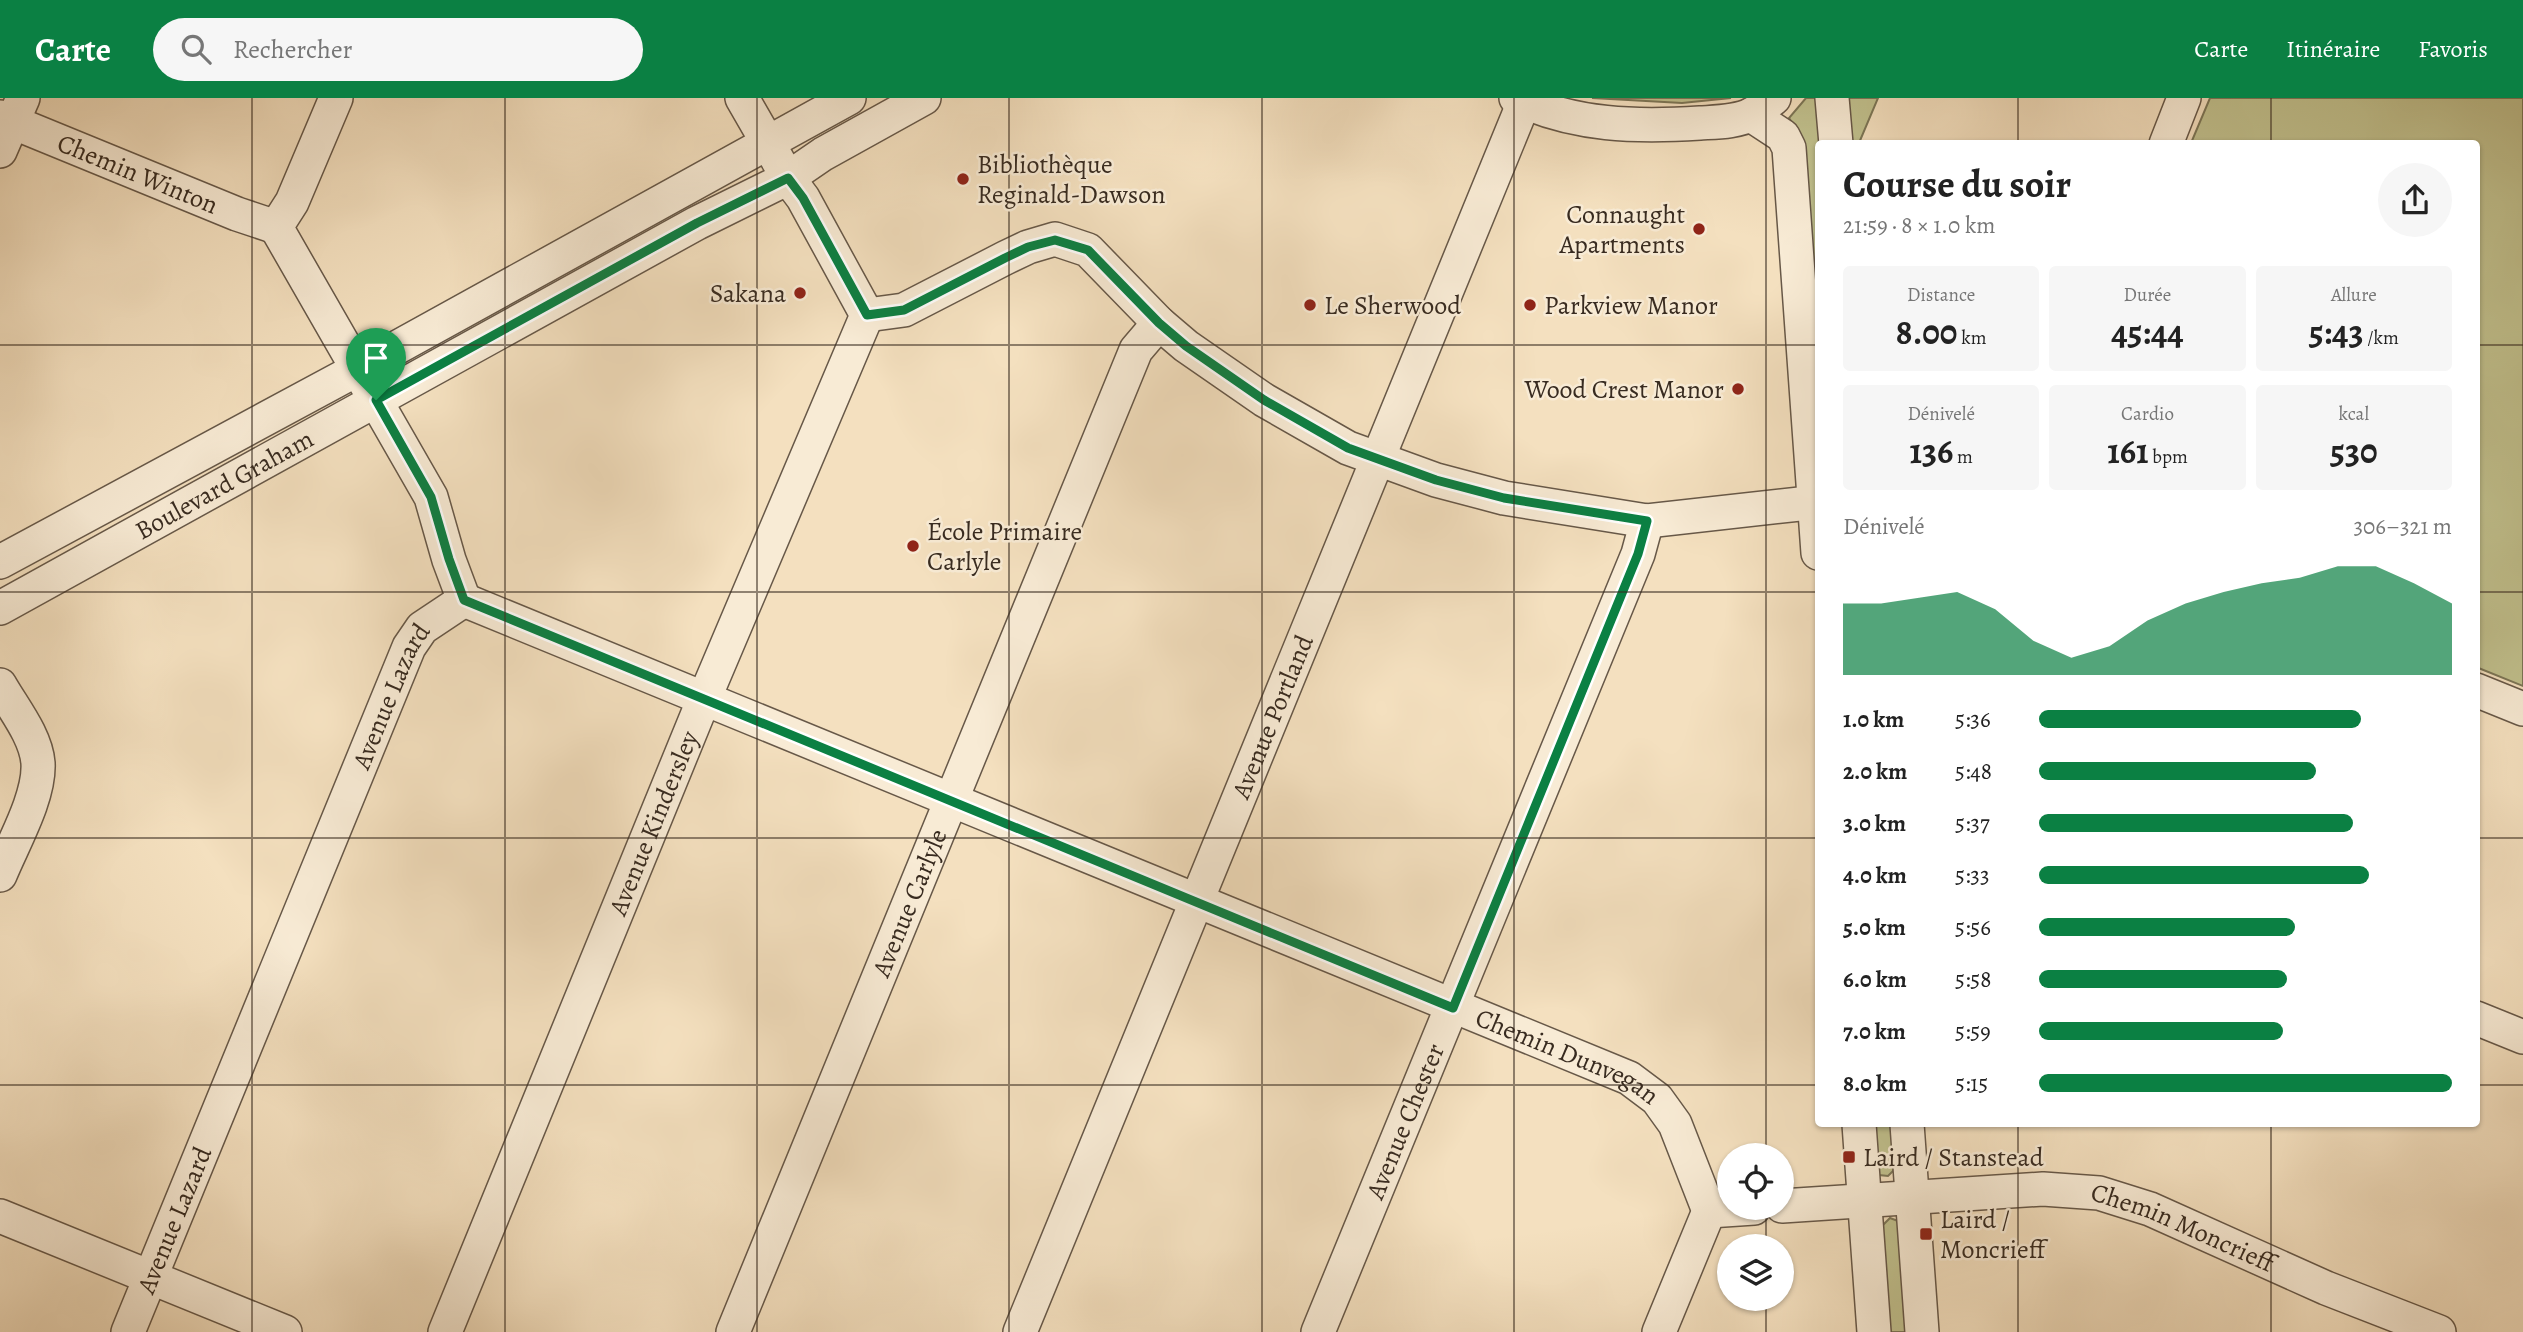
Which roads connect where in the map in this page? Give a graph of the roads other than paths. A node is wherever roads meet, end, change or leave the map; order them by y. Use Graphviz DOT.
graph roads {
  1 [pos="336,98"];
  2 [pos="742,98"];
  3 [pos="849,98"];
  4 [pos="924,98"];
  5 [pos="1832,98"];
  6 [pos="2184,98"];
  7 [pos="1520,100"];
  8 [pos="1762,106"];
  9 [pos="9,122"];
  10 [pos="1836,140"];
  11 [pos="2168,140"];
  12 [pos="768,144"];
  13 [pos="788,178"];
  14 [pos="276,227"];
  15 [pos="867,315"];
  16 [pos="1159,323"];
  17 [pos="358,369"];
  18 [pos="376,400"];
  19 [pos="1379,460"];
  20 [pos="1815,489"];
  21 [pos="1815,502"];
  22 [pos="1647,521"];
  23 [pos="0,562"];
  24 [pos="464,600"];
  25 [pos="0,608"];
  26 [pos="0,685"];
  27 [pos="2480,692"];
  28 [pos="705,698"];
  29 [pos="2523,709"];
  30 [pos="953,800"];
  31 [pos="0,875"];
  32 [pos="1197,901"];
  33 [pos="1453,1008"];
  34 [pos="2480,1020"];
  35 [pos="2523,1037"];
  36 [pos="1859,1127"];
  37 [pos="1907,1127"];
  38 [pos="1912,1196"];
  39 [pos="1865,1200"];
  40 [pos="1794,1205"];
  41 [pos="1717,1210"];
  42 [pos="1709,1211"];
  43 [pos="0,1216"];
  44 [pos="150,1276"];
  45 [pos="128,1332"];
  46 [pos="285,1332"];
  47 [pos="445,1332"];
  48 [pos="733,1332"];
  49 [pos="1020,1332"];
  50 [pos="1318,1332"];
  51 [pos="1659,1332"];
  52 [pos="1874,1332"];
  53 [pos="1922,1332"];
  54 [pos="2439,1332"];
  1 -- 14 [label="street"];
  2 -- 12 [label="street"];
  3 -- 12 [label="street, Boulevard Graham"];
  4 -- 13 [label="street, Boulevard Graham"];
  5 -- 10 [label="street"];
  6 -- 11 [label="street"];
  7 -- 8 [label="street"];
  7 -- 19 [label="street, Avenue Portland"];
  8 -- 20 [label="street"];
  9 -- 14 [label="street, Chemin Winton"];
  12 -- 13 [label="street"];
  12 -- 17 [label="street, Boulevard Graham"];
  13 -- 15 [label="street"];
  13 -- 18 [label="street, Boulevard Graham"];
  14 -- 17 [label="street"];
  15 -- 16 [label="street"];
  15 -- 28 [label="street, Avenue Kindersley"];
  16 -- 19 [label="street"];
  16 -- 30 [label="street, Avenue Carlyle"];
  17 -- 18 [label="street"];
  17 -- 23 [label="street, Boulevard Graham"];
  18 -- 24 [label="street"];
  18 -- 25 [label="street, Boulevard Graham"];
  19 -- 22 [label="street"];
  19 -- 32 [label="street, Avenue Portland"];
  21 -- 22 [label="street"];
  22 -- 33 [label="street, Avenue Chester"];
  24 -- 28 [label="street, Chemin Dunvegan"];
  24 -- 44 [label="street, Avenue Lazard"];
  26 -- 31 [label="street"];
  27 -- 29 [label="street"];
  28 -- 30 [label="street, Chemin Dunvegan"];
  28 -- 47 [label="street, Avenue Kindersley"];
  30 -- 32 [label="street, Chemin Dunvegan"];
  30 -- 48 [label="street, Avenue Carlyle"];
  32 -- 33 [label="street, Chemin Dunvegan"];
  32 -- 49 [label="street, Avenue Portland"];
  33 -- 42 [label="street, Chemin Dunvegan"];
  33 -- 50 [label="street, Avenue Chester"];
  34 -- 35 [label="street"];
  36 -- 39 [label="street"];
  37 -- 38 [label="street"];
  38 -- 39 [label="street"];
  38 -- 53 [label="street"];
  38 -- 54 [label="street, Chemin Moncrieff"];
  39 -- 40 [label="street"];
  39 -- 52 [label="street"];
  41 -- 42 [label="street"];
  42 -- 51 [label="street"];
  43 -- 44 [label="street"];
  44 -- 45 [label="street, Avenue Lazard"];
  44 -- 46 [label="street"];
}
